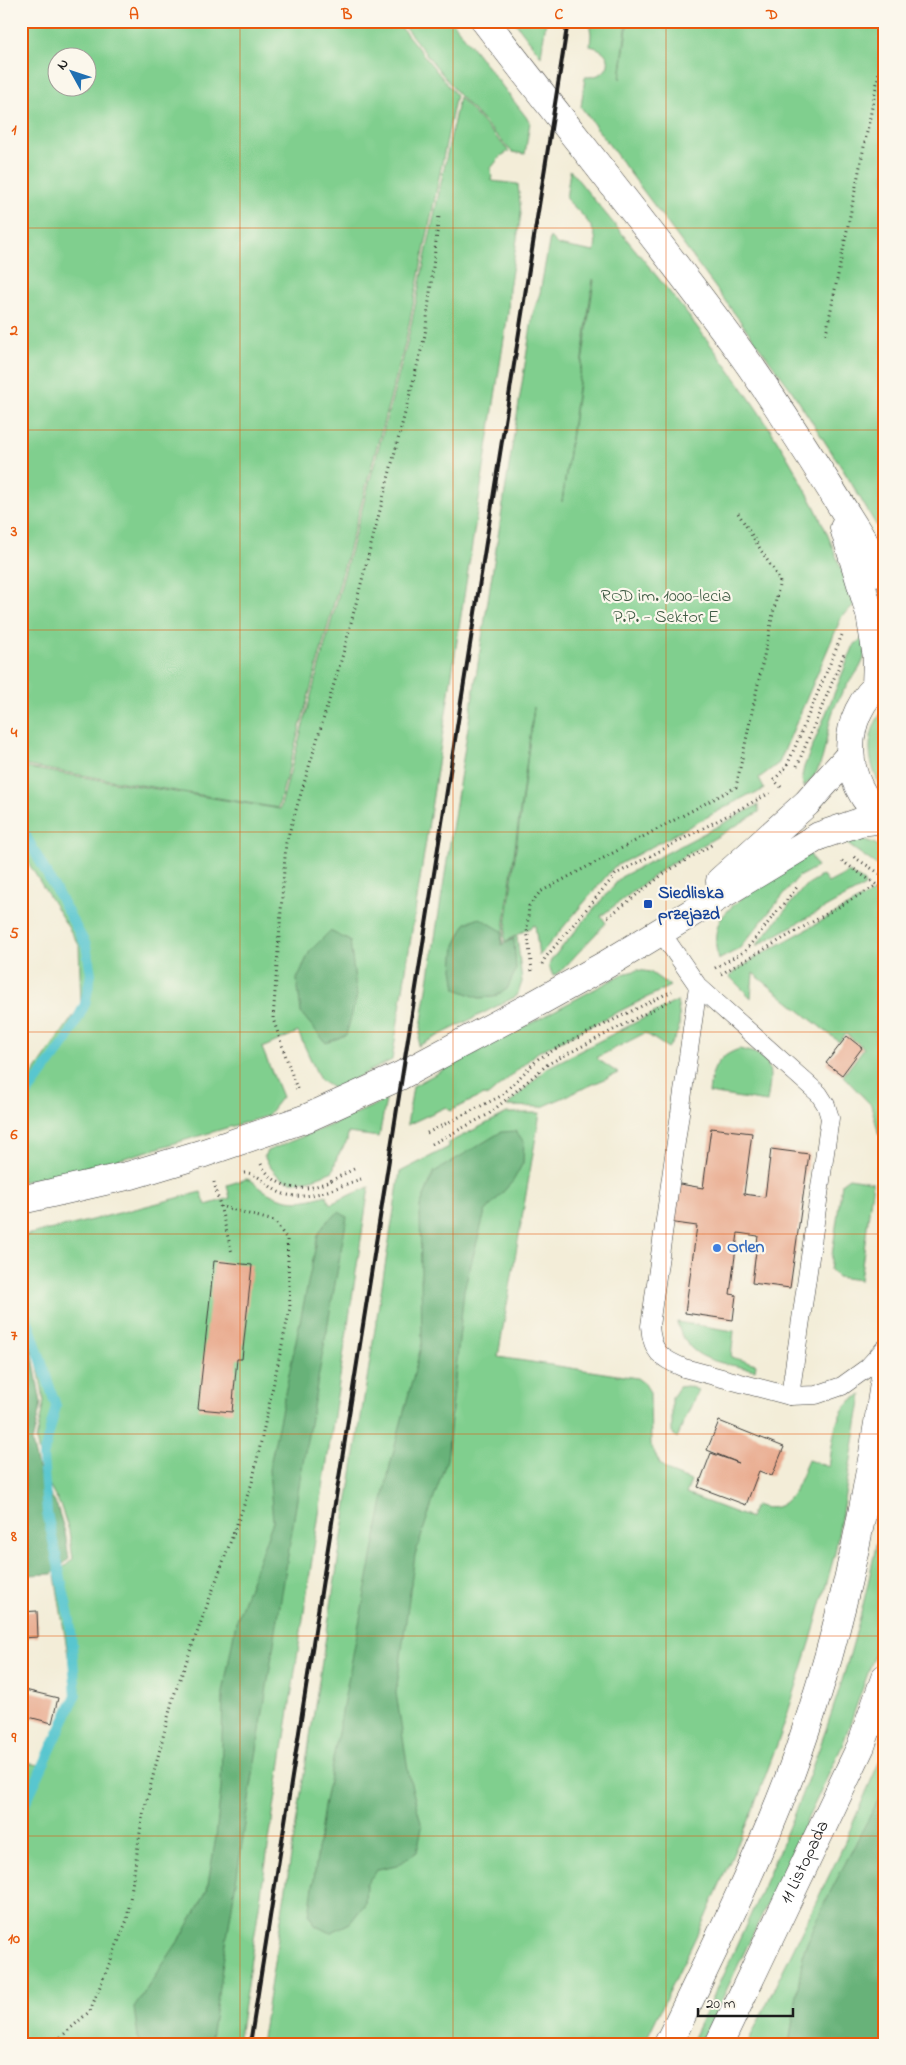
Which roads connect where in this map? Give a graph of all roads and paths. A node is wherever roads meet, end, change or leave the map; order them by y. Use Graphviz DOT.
graph roads {
  1 [pos="485,21"];
  2 [pos="885,43"];
  3 [pos="439,216"];
  4 [pos="826,334"];
  5 [pos="835,498"];
  6 [pos="738,512"];
  7 [pos="885,575"];
  8 [pos="870,614"];
  9 [pos="881,682"];
  10 [pos="850,756"];
  11 [pos="786,785"];
  12 [pos="781,787"];
  13 [pos="785,791"];
  14 [pos="884,819"];
  15 [pos="717,842"];
  16 [pos="849,854"];
  17 [pos="885,877"];
  18 [pos="802,881"];
  19 [pos="885,888"];
  20 [pos="608,918"];
  21 [pos="667,928"];
  22 [pos="695,983"];
  23 [pos="535,1004"];
  24 [pos="307,1118"];
  25 [pos="427,1133"];
  26 [pos="432,1144"];
  27 [pos="204,1153"];
  28 [pos="258,1156"];
  29 [pos="356,1168"];
  30 [pos="258,1176"];
  31 [pos="361,1179"];
  32 [pos="21,1200"];
  33 [pos="220,1206"];
  34 [pos="232,1254"];
  35 [pos="885,1348"];
  36 [pos="885,1378"];
  37 [pos="790,1396"];
  38 [pos="885,1678"];
  39 [pos="53,2044"];
  40 [pos="668,2044"];
  41 [pos="719,2044"];
  1 -- 5 [label="main road"];
  2 -- 4 [label="path"];
  3 -- 24 [label="path"];
  5 -- 7 [label="main road"];
  5 -- 8 [label="main road"];
  6 -- 23 [label="path"];
  8 -- 9 [label="main road"];
  8 -- 12 [label="path"];
  9 -- 10 [label="main road"];
  10 -- 14 [label="main road"];
  10 -- 21 [label="main road"];
  11 -- 12 [label="path"];
  12 -- 13 [label="path"];
  12 -- 23 [label="path"];
  14 -- 21 [label="main road"];
  15 -- 20 [label="path"];
  16 -- 17 [label="path"];
  18 -- 22 [label="path"];
  19 -- 22 [label="path"];
  21 -- 22 [label="lane"];
  21 -- 23 [label="main road"];
  22 -- 25 [label="path"];
  22 -- 26 [label="path"];
  22 -- 37 [label="lane"];
  22 -- 37 [label="lane"];
  23 -- 24 [label="main road"];
  24 -- 27 [label="main road"];
  27 -- 32 [label="main road"];
  27 -- 33 [label="path"];
  28 -- 29 [label="path"];
  30 -- 31 [label="path"];
  33 -- 34 [label="path"];
  33 -- 39 [label="path"];
  35 -- 37 [label="lane"];
  36 -- 40 [label="main road"];
  38 -- 41 [label="main road, 11 Listopada"];
}
